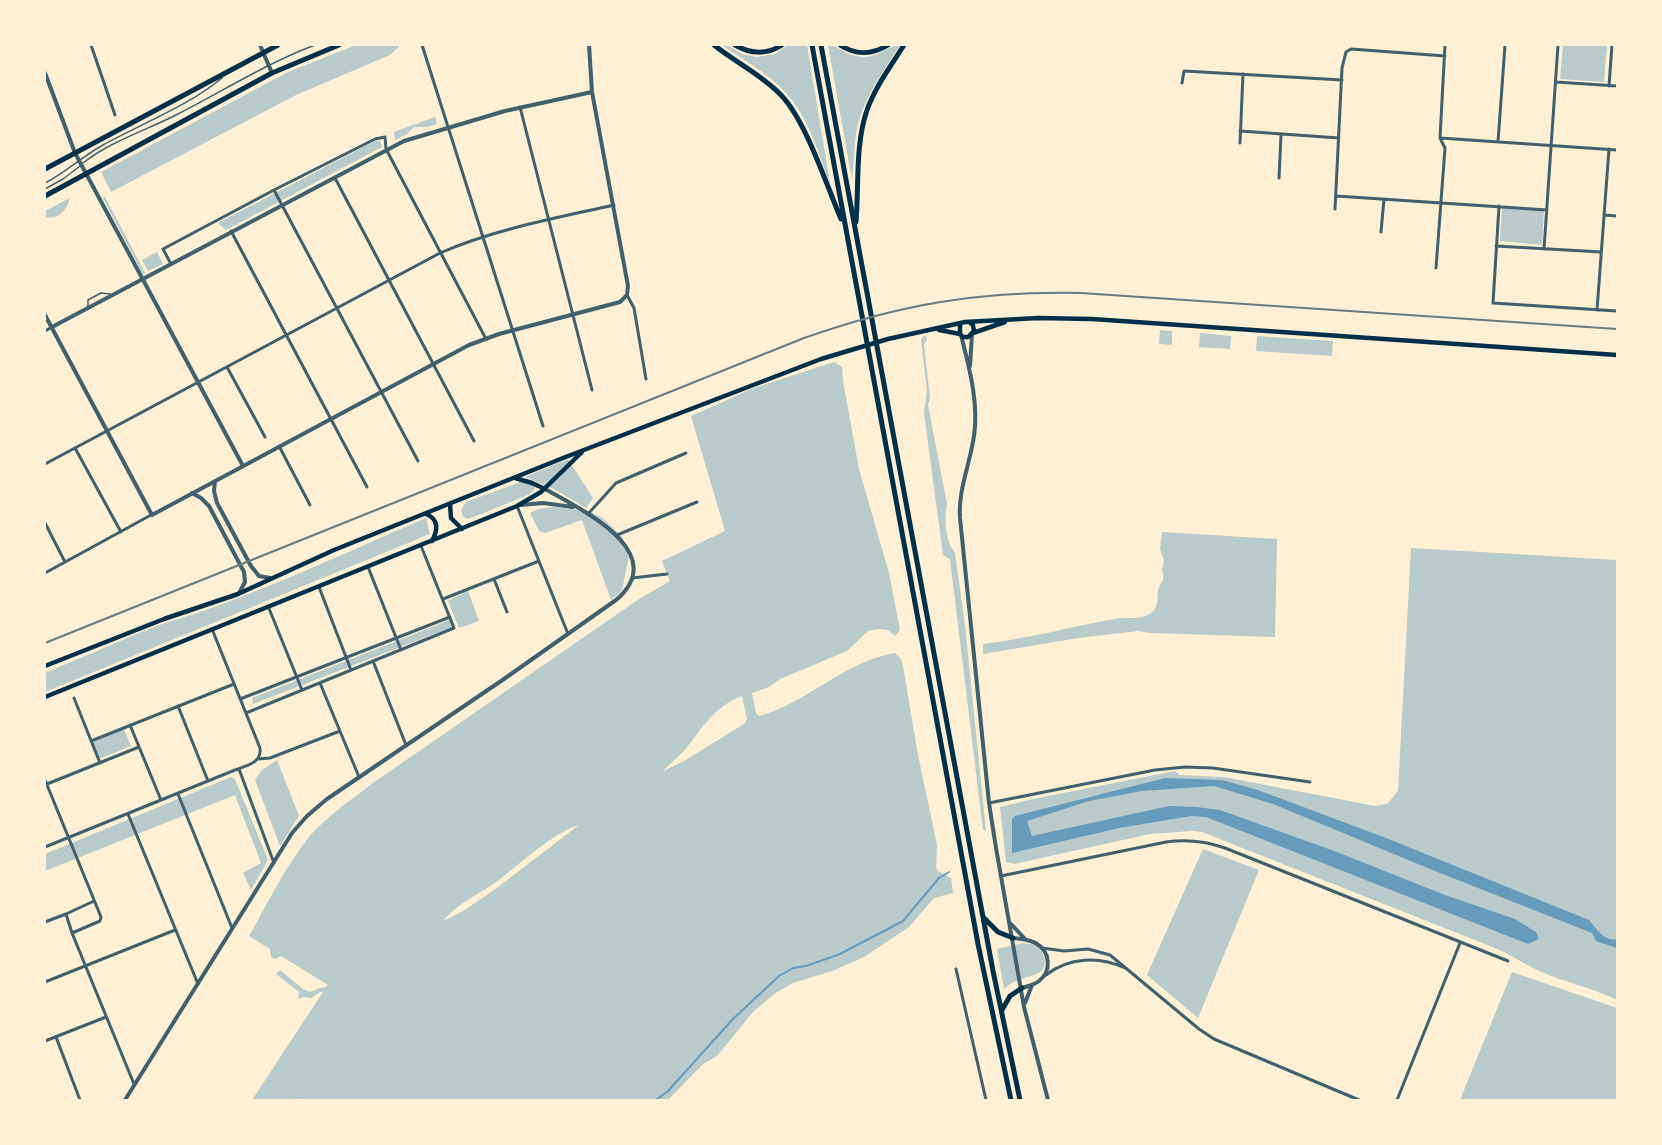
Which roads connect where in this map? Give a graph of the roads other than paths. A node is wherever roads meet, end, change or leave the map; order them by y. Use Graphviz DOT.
graph roads {
  1 [pos="91,45"];
  2 [pos="260,45"];
  3 [pos="278,45"];
  4 [pos="315,45"];
  5 [pos="339,45"];
  6 [pos="422,45"];
  7 [pos="589,45"];
  8 [pos="714,45"];
  9 [pos="735,45"];
  10 [pos="782,45"];
  11 [pos="812,45"];
  12 [pos="821,45"];
  13 [pos="840,45"];
  14 [pos="888,45"];
  15 [pos="904,45"];
  16 [pos="1445,45"];
  17 [pos="1505,45"];
  18 [pos="1558,45"];
  19 [pos="1612,45"];
  20 [pos="263,52"];
  21 [pos="1444,56"];
  22 [pos="269,66"];
  23 [pos="232,68"];
  24 [pos="45,73"];
  25 [pos="272,73"];
  26 [pos="1243,74"];
  27 [pos="1342,80"];
  28 [pos="1556,82"];
  29 [pos="1182,83"];
  30 [pos="1609,86"];
  31 [pos="1617,86"];
  32 [pos="592,92"];
  33 [pos="520,107"];
  34 [pos="115,115"];
  35 [pos="447,127"];
  36 [pos="1240,131"];
  37 [pos="1281,135"];
  38 [pos="1339,138"];
  39 [pos="1440,138"];
  40 [pos="1498,142"];
  41 [pos="1240,144"];
  42 [pos="1552,145"];
  43 [pos="386,149"];
  44 [pos="1609,149"];
  45 [pos="1617,150"];
  46 [pos="75,153"];
  47 [pos="80,163"];
  48 [pos="45,169"];
  49 [pos="87,174"];
  50 [pos="334,176"];
  51 [pos="1279,178"];
  52 [pos="45,183"];
  53 [pos="45,189"];
  54 [pos="274,189"];
  55 [pos="45,196"];
  56 [pos="1336,196"];
  57 [pos="1384,199"];
  58 [pos="1441,203"];
  59 [pos="282,204"];
  60 [pos="614,205"];
  61 [pos="1499,206"];
  62 [pos="1335,209"];
  63 [pos="1547,210"];
  64 [pos="1604,215"];
  65 [pos="1617,216"];
  66 [pos="548,219"];
  67 [pos="845,229"];
  68 [pos="231,231"];
  69 [pos="1381,232"];
  70 [pos="855,233"];
  71 [pos="482,238"];
  72 [pos="1496,246"];
  73 [pos="1544,249"];
  74 [pos="1601,252"];
  75 [pos="440,253"];
  76 [pos="171,264"];
  77 [pos="1436,268"];
  78 [pos="143,279"];
  79 [pos="388,280"];
  80 [pos="114,295"];
  81 [pos="627,295"];
  82 [pos="88,308"];
  83 [pos="337,308"];
  84 [pos="1597,310"];
  85 [pos="1617,311"];
  86 [pos="45,315"];
  87 [pos="573,315"];
  88 [pos="1009,320"];
  89 [pos="969,322"];
  90 [pos="960,324"];
  91 [pos="52,327"];
  92 [pos="933,329"];
  93 [pos="45,331"];
  94 [pos="513,331"];
  95 [pos="960,334"];
  96 [pos="973,334"];
  97 [pos="286,336"];
  98 [pos="486,339"];
  99 [pos="1617,355"];
  100 [pos="433,363"];
  101 [pos="227,367"];
  102 [pos="970,369"];
  103 [pos="646,379"];
  104 [pos="198,382"];
  105 [pos="592,390"];
  106 [pos="381,391"];
  107 [pos="330,419"];
  108 [pos="543,426"];
  109 [pos="107,431"];
  110 [pos="265,437"];
  111 [pos="474,441"];
  112 [pos="279,446"];
  113 [pos="75,448"];
  114 [pos="584,450"];
  115 [pos="686,453"];
  116 [pos="418,461"];
  117 [pos="45,464"];
  118 [pos="243,466"];
  119 [pos="514,478"];
  120 [pos="215,481"];
  121 [pos="367,488"];
  122 [pos="545,489"];
  123 [pos="192,493"];
  124 [pos="697,502"];
  125 [pos="450,504"];
  126 [pos="310,505"];
  127 [pos="517,506"];
  128 [pos="576,508"];
  129 [pos="425,514"];
  130 [pos="587,514"];
  131 [pos="152,515"];
  132 [pos="45,524"];
  133 [pos="462,529"];
  134 [pos="121,532"];
  135 [pos="617,535"];
  136 [pos="432,541"];
  137 [pos="421,546"];
  138 [pos="539,561"];
  139 [pos="65,562"];
  140 [pos="368,567"];
  141 [pos="45,573"];
  142 [pos="667,574"];
  143 [pos="274,578"];
  144 [pos="633,578"];
  145 [pos="494,579"];
  146 [pos="319,586"];
  147 [pos="238,594"];
  148 [pos="443,599"];
  149 [pos="268,606"];
  150 [pos="507,612"];
  151 [pos="450,617"];
  152 [pos="212,629"];
  153 [pos="568,634"];
  154 [pos="397,638"];
  155 [pos="401,650"];
  156 [pos="347,657"];
  157 [pos="373,661"];
  158 [pos="45,666"];
  159 [pos="351,670"];
  160 [pos="297,677"];
  161 [pos="320,683"];
  162 [pos="234,684"];
  163 [pos="302,690"];
  164 [pos="45,697"];
  165 [pos="74,698"];
  166 [pos="240,699"];
  167 [pos="178,706"];
  168 [pos="246,713"];
  169 [pos="130,725"];
  170 [pos="340,731"];
  171 [pos="91,741"];
  172 [pos="406,746"];
  173 [pos="139,747"];
  174 [pos="258,759"];
  175 [pos="100,762"];
  176 [pos="239,769"];
  177 [pos="359,777"];
  178 [pos="208,782"];
  179 [pos="1310,782"];
  180 [pos="46,783"];
  181 [pos="178,794"];
  182 [pos="161,800"];
  183 [pos="989,803"];
  184 [pos="128,814"];
  185 [pos="67,838"];
  186 [pos="45,847"];
  187 [pos="274,863"];
  188 [pos="1000,876"];
  189 [pos="94,901"];
  190 [pos="66,914"];
  191 [pos="983,916"];
  192 [pos="45,922"];
  193 [pos="1010,924"];
  194 [pos="232,929"];
  195 [pos="175,930"];
  196 [pos="72,933"];
  197 [pos="1013,938"];
  198 [pos="1026,940"];
  199 [pos="1460,942"];
  200 [pos="1042,948"];
  201 [pos="1508,961"];
  202 [pos="86,966"];
  203 [pos="956,969"];
  204 [pos="1126,969"];
  205 [pos="1043,977"];
  206 [pos="45,982"];
  207 [pos="198,984"];
  208 [pos="1032,985"];
  209 [pos="1022,988"];
  210 [pos="1024,1007"];
  211 [pos="1001,1011"];
  212 [pos="106,1017"];
  213 [pos="56,1037"];
  214 [pos="45,1041"];
  215 [pos="134,1085"];
  216 [pos="81,1100"];
  217 [pos="125,1100"];
  218 [pos="986,1100"];
  219 [pos="1011,1100"];
  220 [pos="1020,1100"];
  221 [pos="1048,1100"];
  222 [pos="1359,1100"];
  223 [pos="1397,1100"];
  1 -- 34 [label="street"];
  2 -- 20 [label="street"];
  3 -- 20 [label="main road"];
  4 -- 22 [label="lane"];
  5 -- 25 [label="main road"];
  6 -- 35 [label="street"];
  7 -- 32 [label="street"];
  8 -- 67 [label="main road"];
  9 -- 10 [label="main road"];
  11 -- 67 [label="main road"];
  12 -- 70 [label="main road"];
  13 -- 14 [label="main road"];
  15 -- 70 [label="main road"];
  16 -- 21 [label="street"];
  17 -- 40 [label="street"];
  18 -- 28 [label="street"];
  19 -- 30 [label="street"];
  20 -- 22 [label="street"];
  20 -- 23 [label="main road"];
  21 -- 27 [label="street"];
  21 -- 39 [label="street"];
  22 -- 25 [label="street"];
  22 -- 47 [label="lane"];
  23 -- 46 [label="main road"];
  23 -- 47 [label="lane"];
  24 -- 46 [label="street"];
  25 -- 49 [label="main road"];
  26 -- 27 [label="street"];
  26 -- 29 [label="street"];
  26 -- 36 [label="street"];
  27 -- 38 [label="street"];
  28 -- 30 [label="street"];
  28 -- 42 [label="street"];
  30 -- 31 [label="street"];
  32 -- 33 [label="street"];
  32 -- 60 [label="street"];
  33 -- 35 [label="street"];
  33 -- 66 [label="street"];
  35 -- 43 [label="street"];
  35 -- 71 [label="street"];
  36 -- 37 [label="street"];
  36 -- 41 [label="street"];
  37 -- 38 [label="street"];
  37 -- 51 [label="street"];
  38 -- 56 [label="street"];
  39 -- 40 [label="street"];
  39 -- 58 [label="street"];
  40 -- 42 [label="street"];
  42 -- 44 [label="street"];
  42 -- 63 [label="street"];
  43 -- 50 [label="street"];
  43 -- 54 [label="street"];
  43 -- 75 [label="street"];
  44 -- 45 [label="street"];
  44 -- 64 [label="street"];
  46 -- 47 [label="street"];
  46 -- 48 [label="main road"];
  47 -- 49 [label="street"];
  47 -- 52 [label="lane"];
  47 -- 53 [label="lane"];
  49 -- 55 [label="main road"];
  49 -- 78 [label="street"];
  50 -- 59 [label="street"];
  50 -- 79 [label="street"];
  54 -- 59 [label="street"];
  54 -- 76 [label="street"];
  56 -- 57 [label="street"];
  56 -- 62 [label="street"];
  57 -- 58 [label="street"];
  57 -- 69 [label="street"];
  58 -- 61 [label="street"];
  58 -- 77 [label="street"];
  59 -- 68 [label="street"];
  59 -- 83 [label="street"];
  60 -- 66 [label="street"];
  60 -- 81 [label="street"];
  61 -- 63 [label="street"];
  61 -- 72 [label="street"];
  63 -- 73 [label="street"];
  64 -- 65 [label="street"];
  64 -- 74 [label="street"];
  66 -- 71 [label="street"];
  66 -- 87 [label="street"];
  67 -- 219 [label="main road"];
  68 -- 76 [label="street"];
  68 -- 97 [label="street"];
  70 -- 191 [label="main road"];
  71 -- 75 [label="street"];
  71 -- 94 [label="street"];
  72 -- 73 [label="street"];
  72 -- 84 [label="street"];
  73 -- 74 [label="street"];
  74 -- 84 [label="street"];
  75 -- 79 [label="street"];
  75 -- 98 [label="street"];
  76 -- 78 [label="street"];
  78 -- 80 [label="street"];
  78 -- 104 [label="street"];
  79 -- 83 [label="street"];
  79 -- 100 [label="street"];
  80 -- 82 [label="street"];
  80 -- 82 [label="lane"];
  81 -- 87 [label="street"];
  81 -- 103 [label="street"];
  82 -- 91 [label="street"];
  83 -- 97 [label="street"];
  83 -- 106 [label="street"];
  84 -- 85 [label="street"];
  86 -- 91 [label="street"];
  87 -- 94 [label="street"];
  87 -- 105 [label="street"];
  88 -- 89 [label="main road"];
  88 -- 96 [label="main road"];
  88 -- 99 [label="main road"];
  89 -- 90 [label="main road"];
  89 -- 96 [label="main road"];
  90 -- 92 [label="main road"];
  90 -- 95 [label="main road"];
  91 -- 93 [label="street"];
  91 -- 109 [label="street"];
  92 -- 95 [label="main road"];
  92 -- 114 [label="main road"];
  94 -- 98 [label="street"];
  94 -- 108 [label="street"];
  95 -- 96 [label="main road"];
  95 -- 102 [label="street"];
  96 -- 102 [label="street"];
  97 -- 101 [label="street"];
  97 -- 107 [label="street"];
  98 -- 100 [label="street"];
  100 -- 106 [label="street"];
  100 -- 111 [label="street"];
  101 -- 104 [label="street"];
  101 -- 110 [label="street"];
  102 -- 183 [label="street"];
  104 -- 109 [label="street"];
  104 -- 118 [label="street"];
  106 -- 107 [label="street"];
  106 -- 116 [label="street"];
  107 -- 112 [label="street"];
  107 -- 121 [label="street"];
  109 -- 113 [label="street"];
  109 -- 131 [label="street"];
  112 -- 118 [label="street"];
  112 -- 126 [label="street"];
  113 -- 117 [label="street"];
  113 -- 134 [label="street"];
  114 -- 119 [label="main road"];
  114 -- 122 [label="main road"];
  115 -- 130 [label="street"];
  118 -- 120 [label="street"];
  119 -- 122 [label="main road"];
  119 -- 125 [label="main road"];
  120 -- 123 [label="street"];
  120 -- 143 [label="street"];
  122 -- 127 [label="main road"];
  122 -- 128 [label="street"];
  123 -- 131 [label="street"];
  123 -- 147 [label="street"];
  124 -- 135 [label="street"];
  125 -- 129 [label="main road"];
  125 -- 133 [label="main road"];
  127 -- 128 [label="street"];
  127 -- 133 [label="main road"];
  127 -- 138 [label="street"];
  128 -- 130 [label="street"];
  129 -- 136 [label="main road"];
  129 -- 143 [label="main road"];
  130 -- 135 [label="street"];
  131 -- 134 [label="street"];
  132 -- 139 [label="street"];
  133 -- 136 [label="main road"];
  134 -- 139 [label="street"];
  135 -- 144 [label="street"];
  136 -- 137 [label="main road"];
  137 -- 140 [label="main road"];
  137 -- 148 [label="street"];
  138 -- 145 [label="street"];
  138 -- 153 [label="street"];
  139 -- 141 [label="street"];
  140 -- 146 [label="main road"];
  140 -- 154 [label="street"];
  142 -- 144 [label="street"];
  143 -- 147 [label="main road"];
  144 -- 153 [label="street"];
  145 -- 148 [label="street"];
  145 -- 150 [label="street"];
  146 -- 149 [label="main road"];
  146 -- 156 [label="street"];
  147 -- 158 [label="main road"];
  148 -- 151 [label="street"];
  149 -- 152 [label="main road"];
  149 -- 160 [label="street"];
  151 -- 154 [label="street"];
  151 -- 155 [label="street"];
  152 -- 162 [label="street"];
  152 -- 164 [label="main road"];
  153 -- 172 [label="street"];
  154 -- 155 [label="street"];
  154 -- 156 [label="street"];
  155 -- 157 [label="street"];
  156 -- 159 [label="street"];
  156 -- 160 [label="street"];
  157 -- 159 [label="street"];
  157 -- 172 [label="street"];
  159 -- 161 [label="street"];
  160 -- 163 [label="street"];
  160 -- 166 [label="street"];
  161 -- 163 [label="street"];
  161 -- 170 [label="street"];
  162 -- 166 [label="street"];
  162 -- 167 [label="street"];
  163 -- 168 [label="street"];
  165 -- 171 [label="street"];
  166 -- 168 [label="street"];
  167 -- 169 [label="street"];
  167 -- 178 [label="street"];
  168 -- 174 [label="street"];
  169 -- 171 [label="street"];
  169 -- 173 [label="street"];
  170 -- 174 [label="street"];
  170 -- 177 [label="street"];
  171 -- 175 [label="street"];
  172 -- 177 [label="street"];
  173 -- 175 [label="street"];
  173 -- 182 [label="street"];
  174 -- 176 [label="street"];
  175 -- 180 [label="street"];
  176 -- 178 [label="street"];
  176 -- 187 [label="street"];
  177 -- 187 [label="street"];
  178 -- 181 [label="street"];
  179 -- 183 [label="street"];
  180 -- 185 [label="street"];
  181 -- 182 [label="street"];
  181 -- 194 [label="street"];
  182 -- 184 [label="street"];
  183 -- 188 [label="street"];
  184 -- 185 [label="street"];
  184 -- 195 [label="street"];
  185 -- 186 [label="street"];
  185 -- 189 [label="street"];
  187 -- 194 [label="street"];
  188 -- 193 [label="street"];
  188 -- 199 [label="street"];
  189 -- 190 [label="street"];
  189 -- 196 [label="street"];
  190 -- 192 [label="street"];
  190 -- 196 [label="street"];
  191 -- 197 [label="main road"];
  191 -- 211 [label="main road"];
  193 -- 197 [label="street"];
  193 -- 198 [label="street"];
  194 -- 207 [label="street"];
  195 -- 202 [label="street"];
  195 -- 207 [label="street"];
  196 -- 202 [label="street"];
  197 -- 198 [label="street"];
  197 -- 209 [label="street"];
  198 -- 200 [label="street"];
  199 -- 201 [label="street"];
  199 -- 223 [label="street"];
  200 -- 204 [label="street"];
  200 -- 205 [label="street"];
  202 -- 206 [label="street"];
  202 -- 212 [label="street"];
  203 -- 218 [label="street"];
  204 -- 205 [label="street"];
  204 -- 222 [label="street"];
  205 -- 208 [label="street"];
  207 -- 215 [label="street"];
  208 -- 209 [label="street"];
  208 -- 210 [label="street"];
  209 -- 210 [label="street"];
  209 -- 211 [label="main road"];
  210 -- 221 [label="street"];
  211 -- 220 [label="main road"];
  212 -- 213 [label="street"];
  212 -- 215 [label="street"];
  213 -- 214 [label="street"];
  213 -- 216 [label="street"];
  215 -- 217 [label="street"];
}
